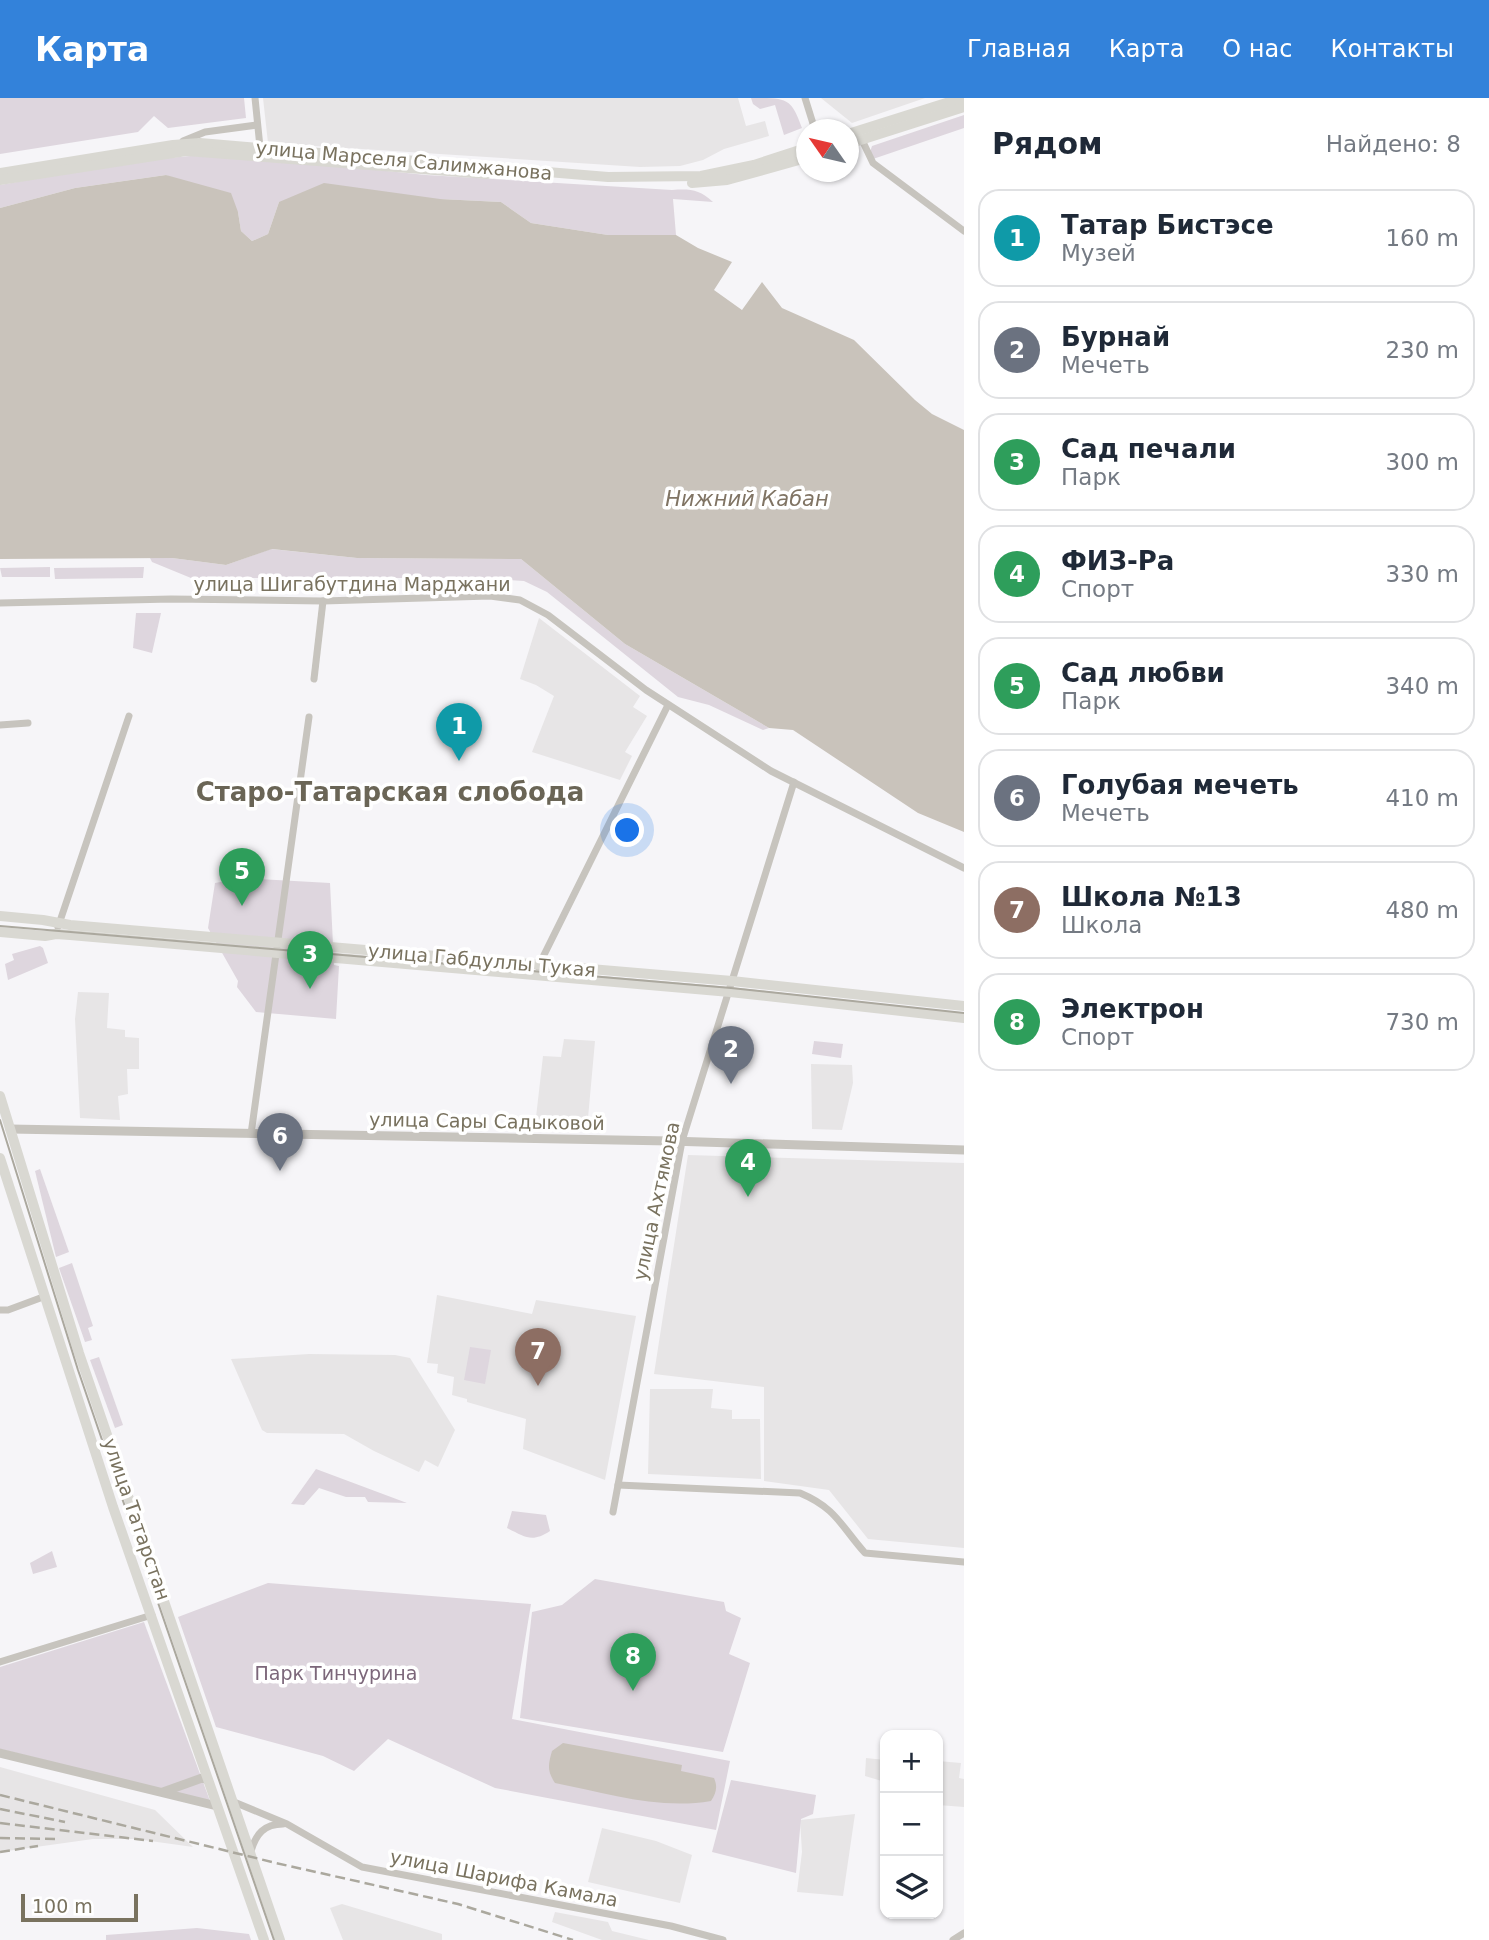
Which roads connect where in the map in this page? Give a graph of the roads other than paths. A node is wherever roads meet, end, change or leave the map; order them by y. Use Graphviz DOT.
graph roads {
  1 [pos="254,98"];
  2 [pos="805,98"];
  3 [pos="962,98"];
  4 [pos="964,107"];
  5 [pos="812,119"];
  6 [pos="257,125"];
  7 [pos="859,131"];
  8 [pos="862,140"];
  9 [pos="859,141"];
  10 [pos="173,145"];
  11 [pos="260,147"];
  12 [pos="796,151"];
  13 [pos="796,161"];
  14 [pos="0,173"];
  15 [pos="0,180"];
  16 [pos="964,231"];
  17 [pos="323,601"];
  18 [pos="0,603"];
  19 [pos="314,679"];
  20 [pos="668,705"];
  21 [pos="129,716"];
  22 [pos="309,717"];
  23 [pos="29,723"];
  24 [pos="0,725"];
  25 [pos="794,782"];
  26 [pos="964,868"];
  27 [pos="0,916"];
  28 [pos="58,929"];
  29 [pos="0,932"];
  30 [pos="277,948"];
  31 [pos="539,965"];
  32 [pos="533,976"];
  33 [pos="731,986"];
  34 [pos="964,1006"];
  35 [pos="964,1018"];
  36 [pos="0,1096"];
  37 [pos="5,1129"];
  38 [pos="251,1134"];
  39 [pos="682,1141"];
  40 [pos="964,1150"];
  41 [pos="0,1158"];
  42 [pos="43,1297"];
  43 [pos="0,1310"];
  44 [pos="618,1485"];
  45 [pos="613,1512"];
  46 [pos="964,1562"];
  47 [pos="168,1609"];
  48 [pos="152,1615"];
  49 [pos="0,1662"];
  50 [pos="0,1753"];
  51 [pos="208,1780"];
  52 [pos="162,1793"];
  53 [pos="234,1802"];
  54 [pos="217,1806"];
  55 [pos="287,1824"];
  56 [pos="251,1851"];
  57 [pos="964,1933"];
  58 [pos="264,1940"];
  59 [pos="280,1940"];
  60 [pos="723,1940"];
  61 [pos="953,1940"];
  1 -- 6 [label="street"];
  2 -- 5 [label="street"];
  3 -- 7 [label="main road"];
  4 -- 8 [label="main road"];
  6 -- 10 [label="street"];
  6 -- 11 [label="street"];
  8 -- 9 [label="main road"];
  8 -- 16 [label="street"];
  10 -- 11 [label="main road, улица Марселя Салимжанова"];
  10 -- 14 [label="main road, улица Марселя Салимжанова"];
  11 -- 12 [label="main road, улица Марселя Салимжанова"];
  13 -- 15 [label="main road"];
  17 -- 18 [label="street, улица Шигабутдина Марджани"];
  17 -- 19 [label="street"];
  17 -- 20 [label="street, улица Шигабутдина Марджани"];
  20 -- 25 [label="street, улица Шигабутдина Марджани"];
  20 -- 31 [label="street"];
  21 -- 28 [label="street"];
  22 -- 30 [label="street"];
  23 -- 24 [label="street"];
  25 -- 26 [label="street, улица Шигабутдина Марджани"];
  25 -- 33 [label="street, улица Ахтямова"];
  27 -- 28 [label="main road, улица Габдуллы Тукая"];
  28 -- 29 [label="main road, улица Габдуллы Тукая"];
  28 -- 30 [label="main road, улица Габдуллы Тукая"];
  30 -- 31 [label="main road, улица Габдуллы Тукая"];
  30 -- 32 [label="main road, улица Габдуллы Тукая"];
  30 -- 38 [label="street"];
  31 -- 32 [label="street"];
  31 -- 33 [label="main road, улица Габдуллы Тукая"];
  32 -- 33 [label="main road, улица Габдуллы Тукая"];
  33 -- 34 [label="main road, улица Габдуллы Тукая"];
  33 -- 35 [label="main road, улица Габдуллы Тукая"];
  33 -- 39 [label="street, улица Ахтямова"];
  36 -- 37 [label="main road, улица Татарстан"];
  37 -- 38 [label="street, улица Сары Садыковой"];
  37 -- 47 [label="main road, улица Татарстан"];
  38 -- 39 [label="street, улица Сары Садыковой"];
  39 -- 40 [label="street, улица Сары Садыковой"];
  39 -- 44 [label="street, улица Ахтямова"];
  41 -- 42 [label="main road, улица Татарстан"];
  42 -- 43 [label="street"];
  42 -- 48 [label="main road, улица Татарстан"];
  44 -- 45 [label="street, улица Ахтямова"];
  44 -- 46 [label="street"];
  47 -- 48 [label="main road"];
  47 -- 53 [label="main road, улица Татарстан"];
  48 -- 49 [label="street"];
  48 -- 51 [label="main road, улица Татарстан"];
  50 -- 52 [label="street"];
  51 -- 52 [label="street"];
  51 -- 53 [label="main road"];
  51 -- 54 [label="main road, улица Татарстан"];
  52 -- 54 [label="street"];
  53 -- 54 [label="main road"];
  53 -- 55 [label="street, улица Шарифа Камала"];
  53 -- 56 [label="main road, улица Татарстан"];
  54 -- 58 [label="main road, улица Татарстан"];
  55 -- 56 [label="street"];
  55 -- 60 [label="street, улица Шарифа Камала"];
  56 -- 59 [label="main road, улица Татарстан"];
  57 -- 61 [label="street"];
}
